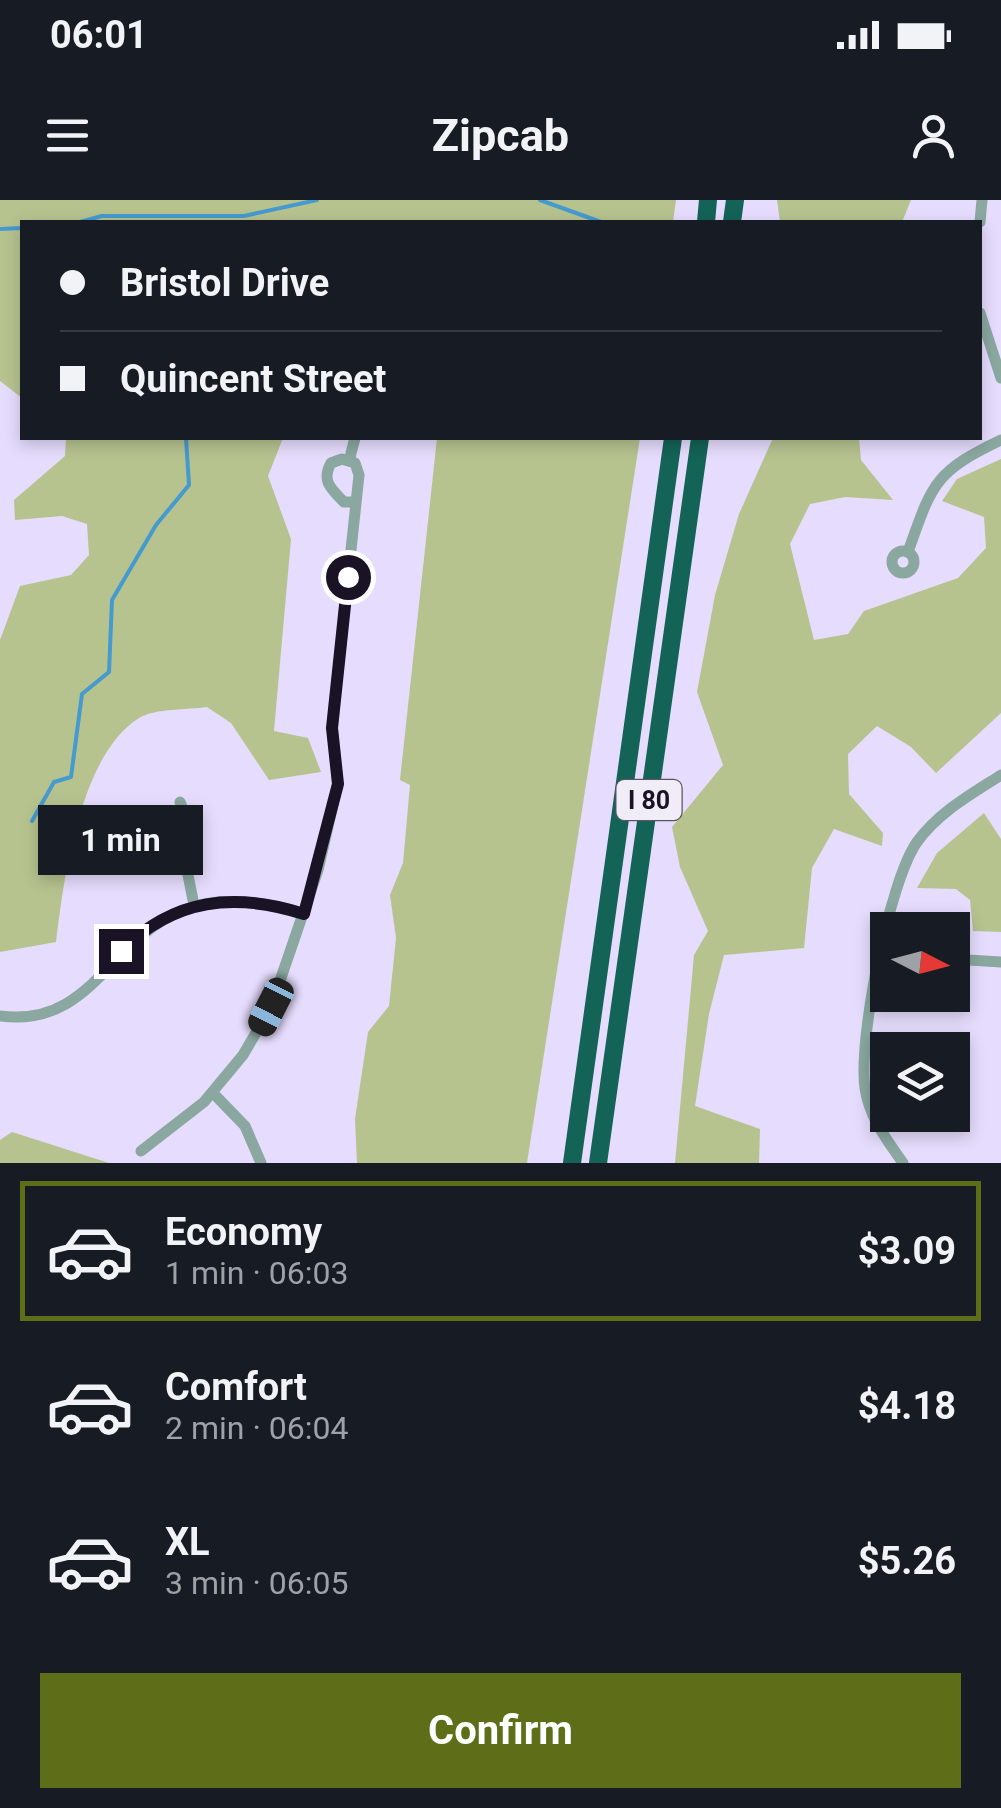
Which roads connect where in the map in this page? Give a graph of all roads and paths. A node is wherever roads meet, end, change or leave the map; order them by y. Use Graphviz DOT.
graph roads {
  1 [pos="982,319"];
  2 [pos="1001,378"];
  3 [pos="354,440"];
  4 [pos="673,440"];
  5 [pos="700,440"];
  6 [pos="1001,440"];
  7 [pos="348,461"];
  8 [pos="356,502"];
  9 [pos="908,552"];
  10 [pos="1001,776"];
  11 [pos="180,802"];
  12 [pos="194,905"];
  13 [pos="892,912"];
  14 [pos="304,914"];
  15 [pos="970,960"];
  16 [pos="1001,962"];
  17 [pos="875,1012"];
  18 [pos="0,1016"];
  19 [pos="213,1093"];
  20 [pos="140,1152"];
  21 [pos="261,1163"];
  22 [pos="572,1163"];
  23 [pos="598,1163"];
  24 [pos="903,1163"];
  1 -- 2 [label="street"];
  3 -- 7 [label="street"];
  4 -- 22 [label="highway, I 80"];
  5 -- 23 [label="highway, I 80"];
  6 -- 9 [label="street"];
  7 -- 8 [label="street"];
  7 -- 8 [label="street"];
  8 -- 14 [label="street"];
  10 -- 13 [label="street"];
  11 -- 12 [label="street"];
  12 -- 14 [label="street"];
  12 -- 18 [label="street"];
  14 -- 19 [label="street"];
  15 -- 16 [label="street"];
  17 -- 24 [label="street"];
  19 -- 20 [label="street"];
  19 -- 21 [label="street"];
}
